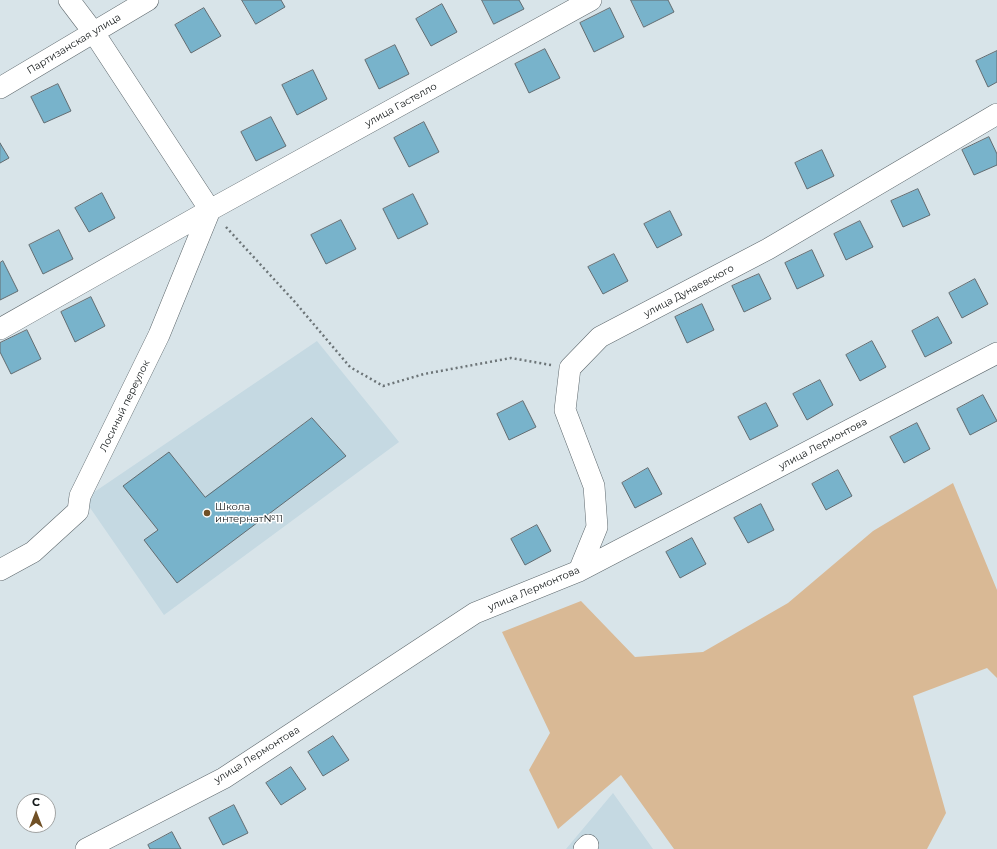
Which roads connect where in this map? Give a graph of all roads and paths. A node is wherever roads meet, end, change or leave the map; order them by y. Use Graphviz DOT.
graph roads {
  1 [pos="69,0"];
  2 [pos="148,0"];
  3 [pos="591,0"];
  4 [pos="94,33"];
  5 [pos="0,88"];
  6 [pos="997,114"];
  7 [pos="210,210"];
  8 [pos="0,329"];
  9 [pos="997,353"];
  10 [pos="570,368"];
  11 [pos="0,570"];
  12 [pos="579,571"];
  13 [pos="86,849"];
  1 -- 4 [label="street"];
  2 -- 4 [label="street, Партизанская улица"];
  3 -- 7 [label="street, улица Гастелло"];
  4 -- 5 [label="street, Партизанская улица"];
  4 -- 7 [label="street"];
  6 -- 10 [label="street, улица Дунаевского"];
  7 -- 8 [label="street, улица Гастелло"];
  7 -- 10 [label="path"];
  7 -- 11 [label="street, Лосиный переулок"];
  9 -- 12 [label="street, улица Лермонтова"];
  10 -- 12 [label="street"];
  12 -- 13 [label="street, улица Лермонтова"];
}
